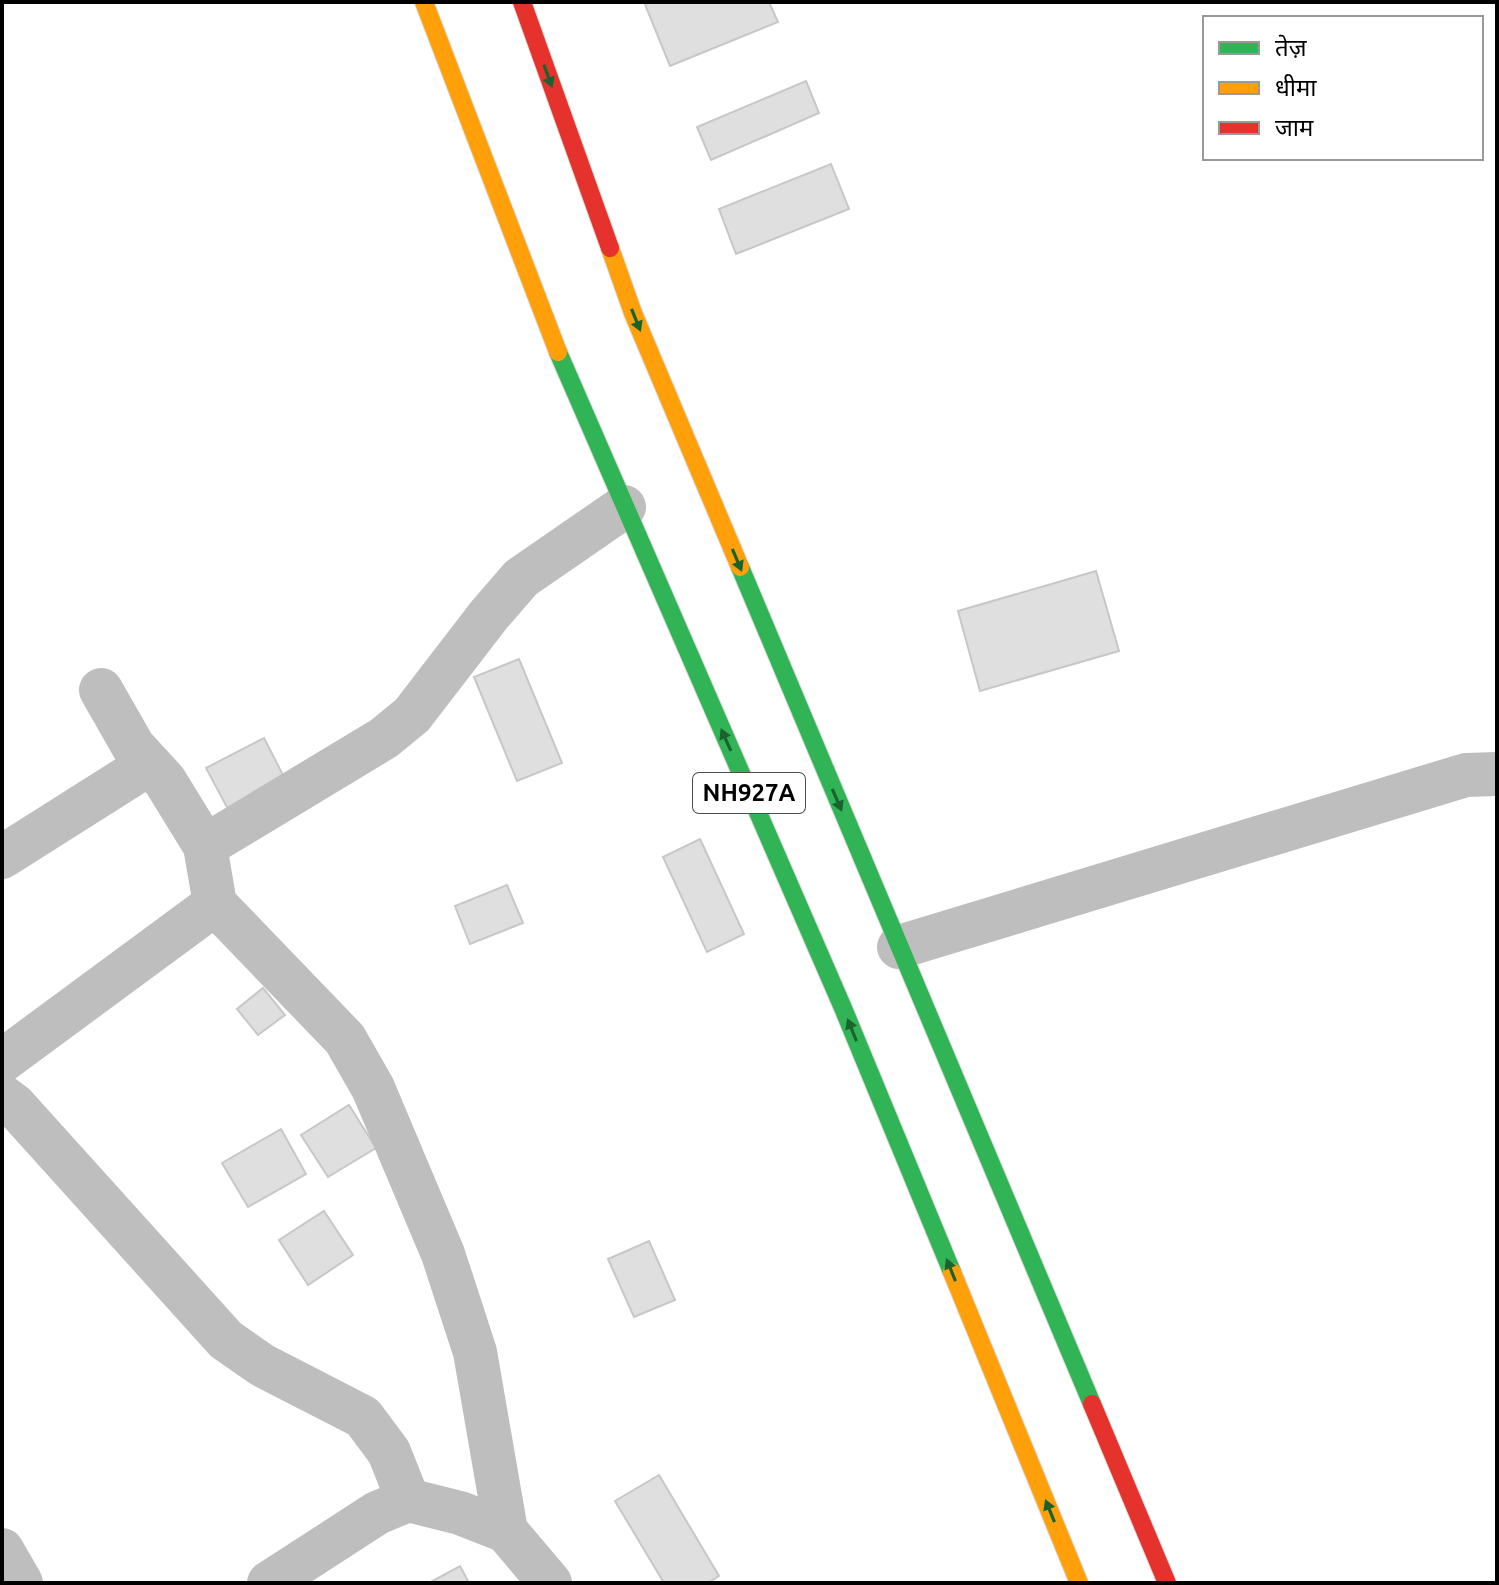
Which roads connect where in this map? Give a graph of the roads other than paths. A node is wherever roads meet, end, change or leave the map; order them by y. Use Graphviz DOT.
graph roads {
  1 [pos="424,2"];
  2 [pos="522,2"];
  3 [pos="624,507"];
  4 [pos="101,690"];
  5 [pos="1497,742"];
  6 [pos="149,764"];
  7 [pos="1482,775"];
  8 [pos="205,846"];
  9 [pos="2,857"];
  10 [pos="215,904"];
  11 [pos="899,947"];
  12 [pos="2,1061"];
  13 [pos="2,1096"];
  14 [pos="408,1500"];
  15 [pos="506,1531"];
  16 [pos="2,1550"];
  17 [pos="21,1583"];
  18 [pos="269,1583"];
  19 [pos="550,1583"];
  20 [pos="1079,1583"];
  21 [pos="1167,1583"];
  1 -- 3 [label="highway, NH927A"];
  2 -- 11 [label="highway, NH927A, one-way"];
  3 -- 8 [label="street"];
  20 -- 3 [label="highway, NH927A, one-way"];
  4 -- 6 [label="street"];
  5 -- 7 [label="street"];
  6 -- 8 [label="street"];
  6 -- 9 [label="street"];
  7 -- 11 [label="street"];
  8 -- 10 [label="street"];
  10 -- 12 [label="street"];
  10 -- 15 [label="street"];
  11 -- 21 [label="highway, NH927A"];
  13 -- 14 [label="street"];
  14 -- 15 [label="street"];
  14 -- 18 [label="street"];
  15 -- 19 [label="street"];
  16 -- 17 [label="street"];
}
